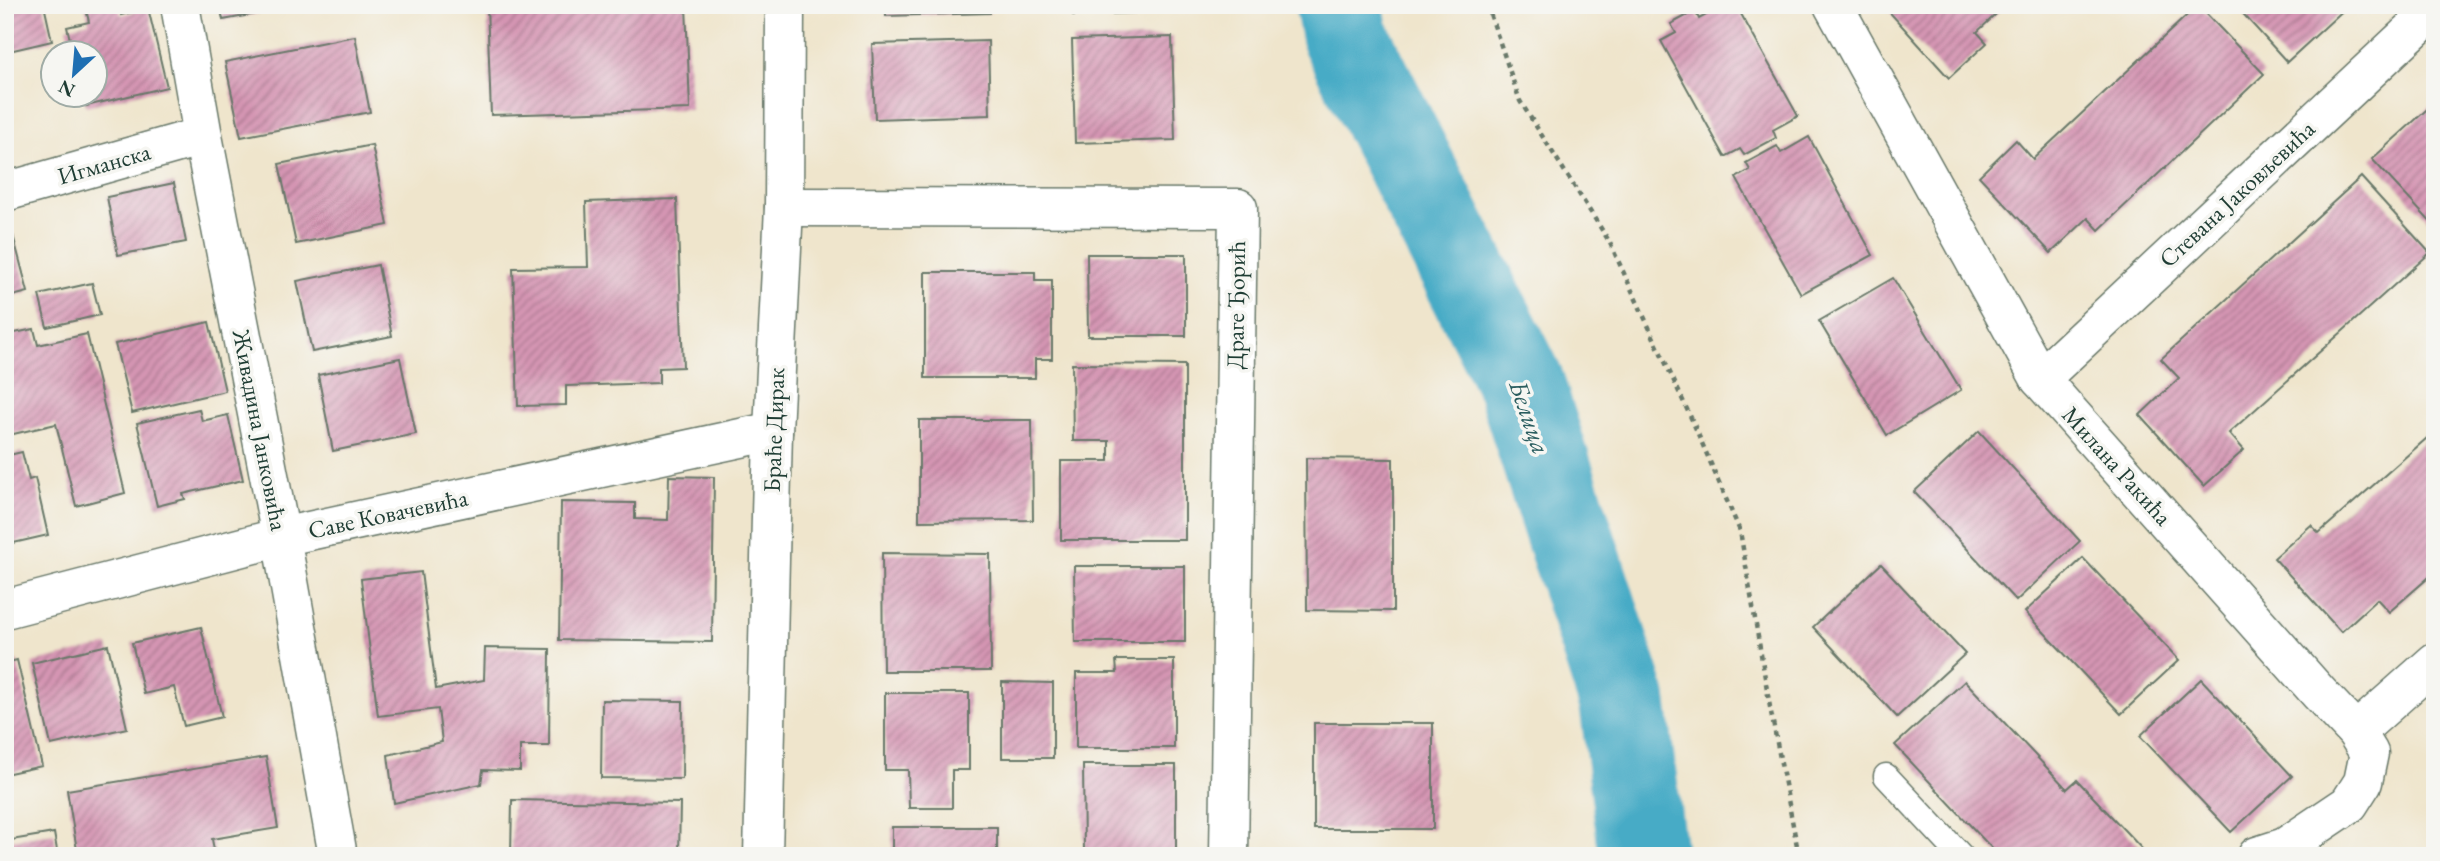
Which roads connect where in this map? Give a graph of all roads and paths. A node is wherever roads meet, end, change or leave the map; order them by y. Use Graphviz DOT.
graph roads {
  1 [pos="180,5"];
  2 [pos="785,5"];
  3 [pos="1487,5"];
  4 [pos="1833,5"];
  5 [pos="2435,9"];
  6 [pos="203,136"];
  7 [pos="5,192"];
  8 [pos="784,207"];
  9 [pos="2040,379"];
  10 [pos="773,431"];
  11 [pos="281,537"];
  12 [pos="5,609"];
  13 [pos="2435,662"];
  14 [pos="2356,732"];
  15 [pos="1886,776"];
  16 [pos="338,856"];
  17 [pos="763,856"];
  18 [pos="1228,856"];
  19 [pos="1799,856"];
  20 [pos="1961,856"];
  21 [pos="2257,856"];
  1 -- 6 [label="street, Живадина Јанковића"];
  2 -- 8 [label="street, Браће Дирак"];
  3 -- 19 [label="path"];
  4 -- 9 [label="street, Милана Ракића"];
  5 -- 9 [label="street, Стевана Јаковљевића"];
  6 -- 7 [label="street, Игманска"];
  6 -- 11 [label="street, Живадина Јанковића"];
  8 -- 10 [label="street, Браће Дирак"];
  8 -- 18 [label="street, Драге Ђорић"];
  9 -- 14 [label="street, Милана Ракића"];
  10 -- 11 [label="street, Саве Ковачевића"];
  10 -- 17 [label="street, Браће Дирак"];
  11 -- 12 [label="street, Саве Ковачевића"];
  11 -- 16 [label="street, Живадина Јанковића"];
  13 -- 14 [label="street"];
  14 -- 21 [label="street, Милана Ракића"];
  15 -- 20 [label="lane"];
}
